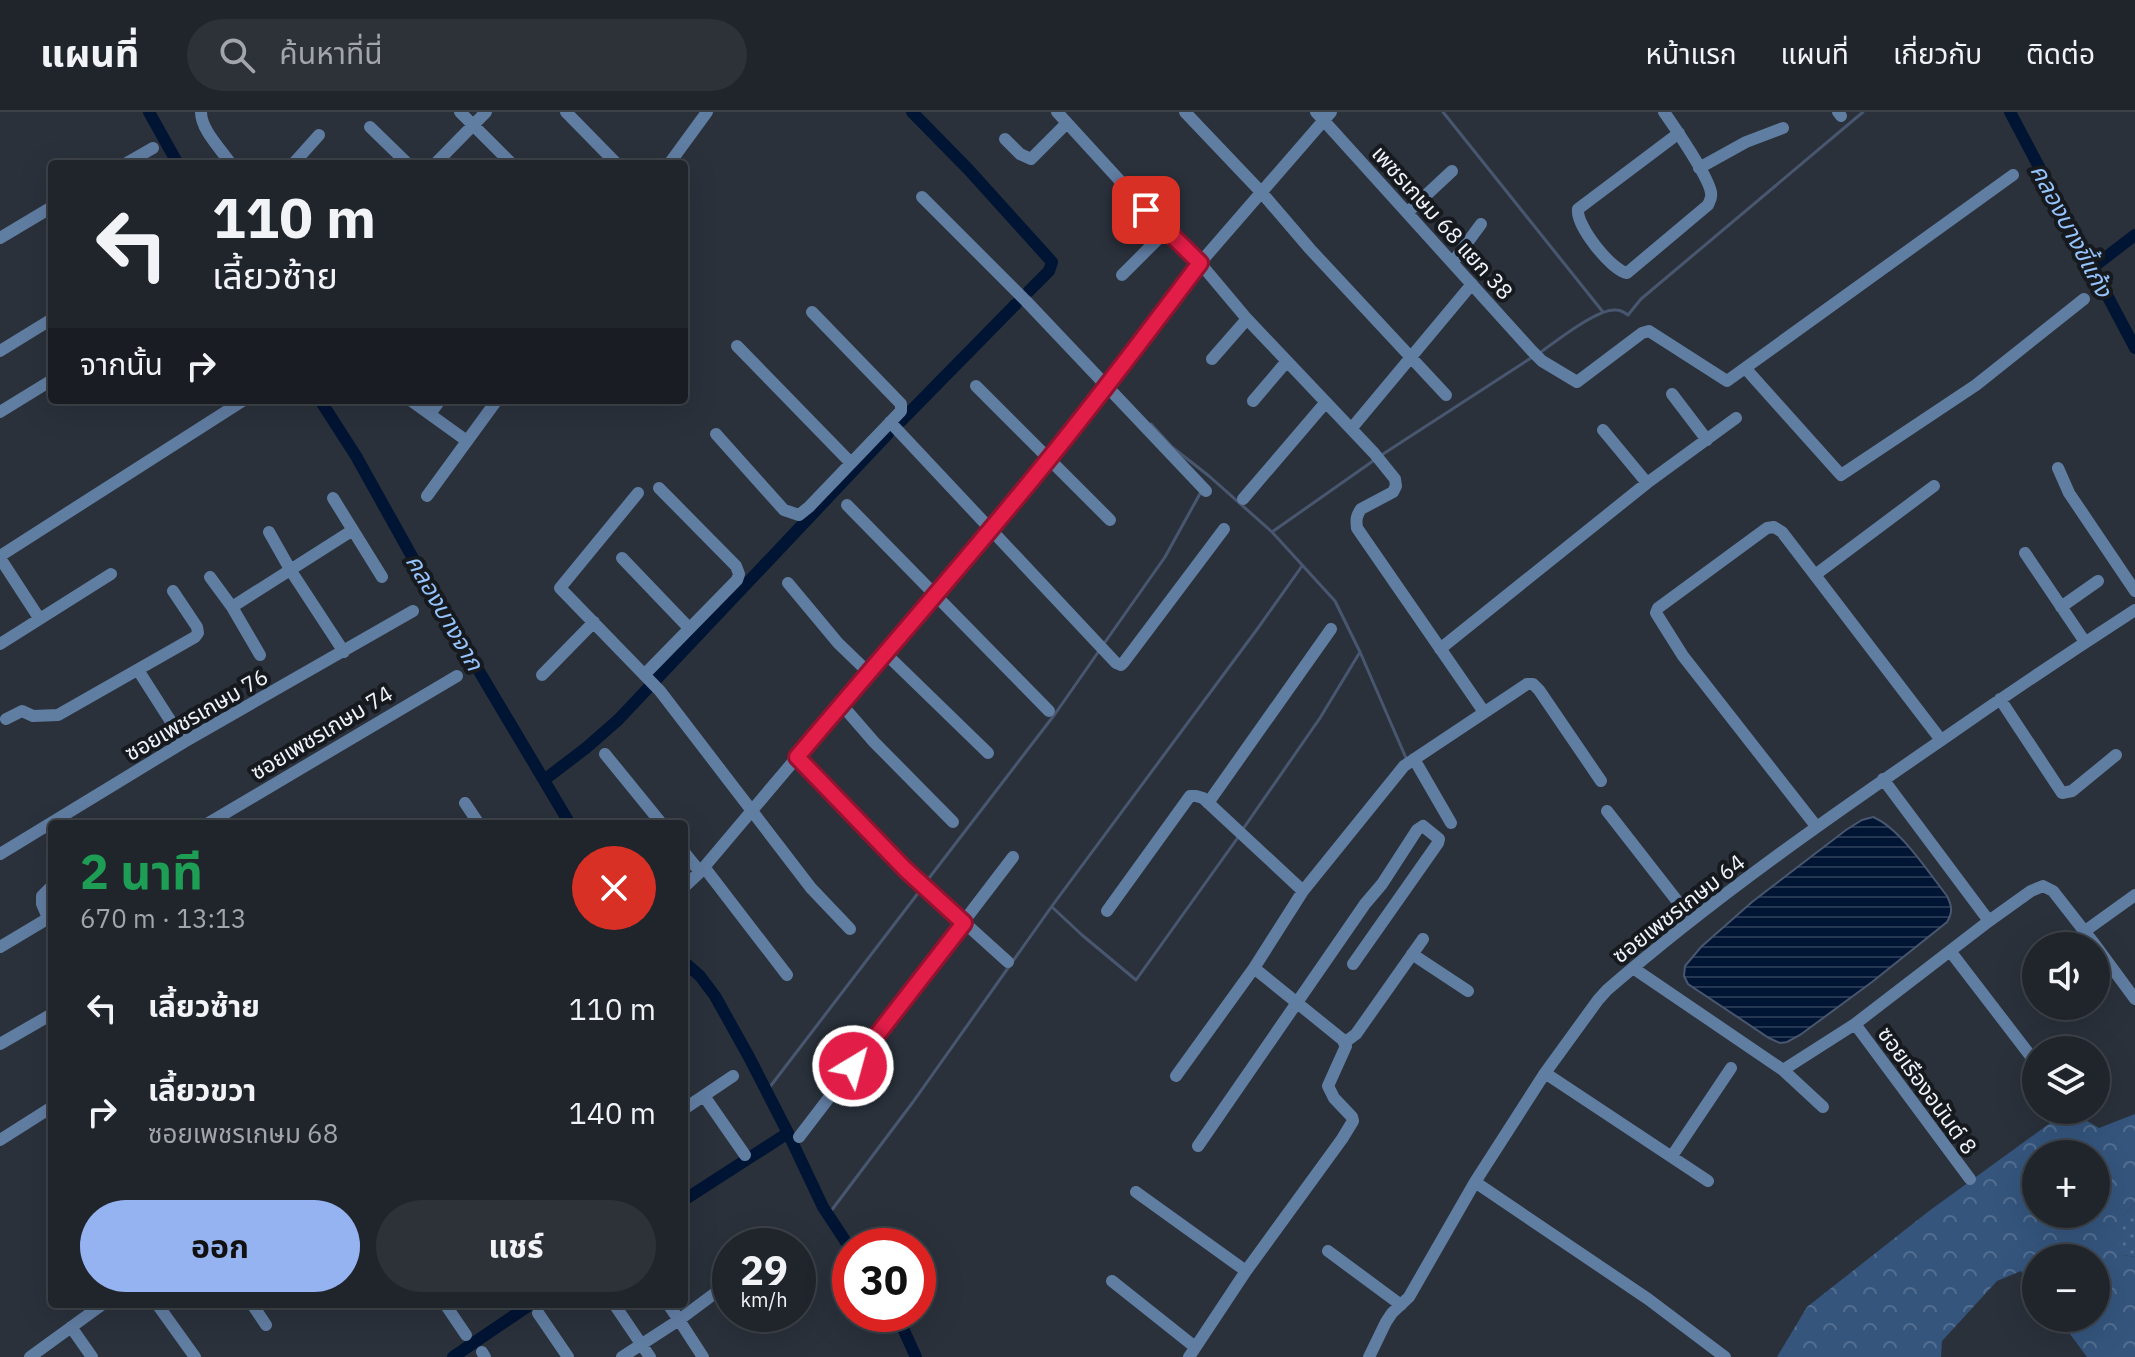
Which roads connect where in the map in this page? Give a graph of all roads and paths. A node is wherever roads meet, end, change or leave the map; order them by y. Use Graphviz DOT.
graph roads {
  1 [pos="201,112"];
  2 [pos="460,112"];
  3 [pos="486,112"];
  4 [pos="566,112"];
  5 [pos="707,112"];
  6 [pos="1057,112"];
  7 [pos="1185,112"];
  8 [pos="1664,112"];
  9 [pos="1323,115"];
  10 [pos="1067,123"];
  11 [pos="473,125"];
  12 [pos="370,127"];
  13 [pos="1783,128"];
  14 [pos="1679,133"];
  15 [pos="319,135"];
  16 [pos="1005,139"];
  17 [pos="153,148"];
  18 [pos="132,160"];
  19 [pos="228,160"];
  20 [pos="297,160"];
  21 [pos="404,160"];
  22 [pos="439,160"];
  23 [pos="508,160"];
  24 [pos="613,160"];
  25 [pos="672,160"];
  26 [pos="1699,168"];
  27 [pos="1452,171"];
  28 [pos="2013,175"];
  29 [pos="1262,193"];
  30 [pos="922,197"];
  31 [pos="48,209"];
  32 [pos="1408,212"];
  33 [pos="1481,224"];
  34 [pos="1166,231"];
  35 [pos="0,238"];
  36 [pos="1453,262"];
  37 [pos="1200,263"];
  38 [pos="1122,275"];
  39 [pos="1472,284"];
  40 [pos="2084,299"];
  41 [pos="812,312"];
  42 [pos="1247,319"];
  43 [pos="48,321"];
  44 [pos="737,346"];
  45 [pos="0,351"];
  46 [pos="1412,358"];
  47 [pos="1212,359"];
  48 [pos="1287,361"];
  49 [pos="1746,369"];
  50 [pos="48,382"];
  51 [pos="976,386"];
  52 [pos="1107,386"];
  53 [pos="1672,394"];
  54 [pos="1446,395"];
  55 [pos="1253,401"];
  56 [pos="1326,402"];
  57 [pos="238,404"];
  58 [pos="416,404"];
  59 [pos="437,404"];
  60 [pos="494,404"];
  61 [pos="0,412"];
  62 [pos="430,414"];
  63 [pos="1736,418"];
  64 [pos="890,422"];
  65 [pos="1351,429"];
  66 [pos="1603,430"];
  67 [pos="716,434"];
  68 [pos="1707,440"];
  69 [pos="467,441"];
  70 [pos="1049,459"];
  71 [pos="850,462"];
  72 [pos="2058,468"];
  73 [pos="1647,483"];
  74 [pos="1934,486"];
  75 [pos="659,488"];
  76 [pos="1206,491"];
  77 [pos="638,493"];
  78 [pos="427,496"];
  79 [pos="333,498"];
  80 [pos="1243,499"];
  81 [pos="847,505"];
  82 [pos="1110,520"];
  83 [pos="990,528"];
  84 [pos="1224,529"];
  85 [pos="353,530"];
  86 [pos="269,532"];
  87 [pos="2025,553"];
  88 [pos="0,557"];
  89 [pos="622,558"];
  90 [pos="291,571"];
  91 [pos="111,574"];
  92 [pos="1815,575"];
  93 [pos="210,577"];
  94 [pos="382,577"];
  95 [pos="2098,581"];
  96 [pos="788,583"];
  97 [pos="173,591"];
  98 [pos="2135,591"];
  99 [pos="936,595"];
  100 [pos="232,607"];
  101 [pos="2061,607"];
  102 [pos="2135,610"];
  103 [pos="413,611"];
  104 [pos="39,618"];
  105 [pos="594,622"];
  106 [pos="689,628"];
  107 [pos="1331,629"];
  108 [pos="2085,642"];
  109 [pos="0,644"];
  110 [pos="1440,649"];
  111 [pos="344,652"];
  112 [pos="885,653"];
  113 [pos="260,655"];
  114 [pos="138,670"];
  115 [pos="868,672"];
  116 [pos="542,675"];
  117 [pos="457,676"];
  118 [pos="646,677"];
  119 [pos="2000,699"];
  120 [pos="841,704"];
  121 [pos="1049,711"];
  122 [pos="1484,712"];
  123 [pos="6,719"];
  124 [pos="1941,740"];
  125 [pos="184,742"];
  126 [pos="988,753"];
  127 [pos="605,754"];
  128 [pos="2116,755"];
  129 [pos="797,757"];
  130 [pos="1409,762"];
  131 [pos="1883,779"];
  132 [pos="1601,781"];
  133 [pos="465,803"];
  134 [pos="1208,803"];
  135 [pos="751,811"];
  136 [pos="1607,811"];
  137 [pos="56,820"];
  138 [pos="214,820"];
  139 [pos="476,820"];
  140 [pos="659,820"];
  141 [pos="953,822"];
  142 [pos="1451,823"];
  143 [pos="48,825"];
  144 [pos="1816,826"];
  145 [pos="0,854"];
  146 [pos="688,856"];
  147 [pos="1013,857"];
  148 [pos="702,870"];
  149 [pos="688,883"];
  150 [pos="48,890"];
  151 [pos="1303,891"];
  152 [pos="2135,895"];
  153 [pos="1107,911"];
  154 [pos="48,914"];
  155 [pos="48,918"];
  156 [pos="1692,920"];
  157 [pos="1989,921"];
  158 [pos="964,923"];
  159 [pos="850,929"];
  160 [pos="2085,931"];
  161 [pos="1423,939"];
  162 [pos="0,947"];
  163 [pos="1950,951"];
  164 [pos="1412,954"];
  165 [pos="1008,962"];
  166 [pos="1353,964"];
  167 [pos="2110,965"];
  168 [pos="1254,968"];
  169 [pos="1633,968"];
  170 [pos="787,975"];
  171 [pos="1468,991"];
  172 [pos="2135,999"];
  173 [pos="1298,1004"];
  174 [pos="48,1016"];
  175 [pos="1855,1024"];
  176 [pos="1344,1043"];
  177 [pos="0,1044"];
  178 [pos="2022,1045"];
  179 [pos="1731,1068"];
  180 [pos="1783,1070"];
  181 [pos="1545,1073"];
  182 [pos="733,1076"];
  183 [pos="1176,1076"];
  184 [pos="704,1096"];
  185 [pos="688,1106"];
  186 [pos="1823,1107"];
  187 [pos="48,1110"];
  188 [pos="799,1137"];
  189 [pos="0,1140"];
  190 [pos="1198,1146"];
  191 [pos="745,1155"];
  192 [pos="1672,1156"];
  193 [pos="1970,1179"];
  194 [pos="1708,1181"];
  195 [pos="1475,1182"];
  196 [pos="1136,1192"];
  197 [pos="1328,1251"];
  198 [pos="1246,1271"];
  199 [pos="1112,1281"];
  200 [pos="712,1295"];
  201 [pos="1401,1305"];
  202 [pos="97,1308"];
  203 [pos="160,1308"];
  204 [pos="255,1308"];
  205 [pos="448,1308"];
  206 [pos="617,1308"];
  207 [pos="671,1308"];
  208 [pos="538,1313"];
  209 [pos="679,1320"];
  210 [pos="266,1325"];
  211 [pos="71,1327"];
  212 [pos="466,1335"];
  213 [pos="641,1344"];
  214 [pos="1192,1352"];
  215 [pos="30,1357"];
  216 [pos="92,1357"];
  217 [pos="195,1357"];
  218 [pos="568,1357"];
  219 [pos="622,1357"];
  220 [pos="650,1357"];
  221 [pos="703,1357"];
  222 [pos="1369,1357"];
  223 [pos="1725,1357"];
  1 -- 19 [label="street"];
  2 -- 11 [label="street"];
  3 -- 11 [label="street"];
  4 -- 24 [label="street"];
  5 -- 25 [label="street"];
  6 -- 10 [label="street"];
  7 -- 29 [label="street"];
  8 -- 14 [label="street"];
  9 -- 29 [label="street"];
  9 -- 32 [label="street, เพชรเกษม 68 แยก 38"];
  10 -- 16 [label="street"];
  10 -- 34 [label="street"];
  11 -- 22 [label="street"];
  11 -- 23 [label="street"];
  12 -- 21 [label="street"];
  13 -- 26 [label="street"];
  14 -- 26 [label="street"];
  14 -- 26 [label="street"];
  15 -- 20 [label="street"];
  17 -- 18 [label="street"];
  27 -- 32 [label="street"];
  28 -- 49 [label="street"];
  29 -- 37 [label="street"];
  29 -- 46 [label="street"];
  30 -- 52 [label="street"];
  31 -- 35 [label="street"];
  32 -- 36 [label="street, เพชรเกษม 68 แยก 38"];
  33 -- 36 [label="street"];
  34 -- 37 [label="street"];
  34 -- 38 [label="street"];
  36 -- 39 [label="street, เพชรเกษม 68 แยก 38"];
  37 -- 42 [label="street"];
  37 -- 52 [label="street"];
  39 -- 46 [label="street"];
  39 -- 49 [label="street, เพชรเกษม 68 แยก 38"];
  40 -- 49 [label="street"];
  41 -- 64 [label="street"];
  42 -- 47 [label="street"];
  42 -- 48 [label="street"];
  43 -- 45 [label="street"];
  44 -- 71 [label="street"];
  46 -- 54 [label="street"];
  46 -- 65 [label="street"];
  48 -- 55 [label="street"];
  48 -- 56 [label="street"];
  50 -- 61 [label="street"];
  51 -- 70 [label="street"];
  52 -- 70 [label="street"];
  52 -- 76 [label="street"];
  53 -- 68 [label="street"];
  56 -- 65 [label="street"];
  56 -- 80 [label="street"];
  57 -- 88 [label="street"];
  58 -- 62 [label="street"];
  59 -- 62 [label="street"];
  60 -- 69 [label="street"];
  62 -- 69 [label="street"];
  63 -- 68 [label="street"];
  64 -- 71 [label="street"];
  64 -- 83 [label="street"];
  65 -- 110 [label="street"];
  66 -- 73 [label="street"];
  67 -- 71 [label="street"];
  68 -- 73 [label="street"];
  69 -- 78 [label="street"];
  70 -- 82 [label="street"];
  70 -- 83 [label="street"];
  72 -- 98 [label="street"];
  73 -- 110 [label="street"];
  74 -- 92 [label="street"];
  75 -- 106 [label="street"];
  77 -- 105 [label="street"];
  79 -- 85 [label="street"];
  81 -- 99 [label="street"];
  83 -- 84 [label="street"];
  83 -- 99 [label="street"];
  85 -- 90 [label="street"];
  85 -- 94 [label="street"];
  86 -- 90 [label="street"];
  87 -- 101 [label="street"];
  88 -- 104 [label="street"];
  89 -- 106 [label="street"];
  90 -- 100 [label="street"];
  90 -- 111 [label="street"];
  91 -- 104 [label="street"];
  92 -- 124 [label="street"];
  92 -- 144 [label="street"];
  93 -- 100 [label="street"];
  95 -- 101 [label="street"];
  96 -- 115 [label="street"];
  97 -- 114 [label="street"];
  99 -- 112 [label="street"];
  99 -- 121 [label="street"];
  100 -- 113 [label="street"];
  101 -- 108 [label="street"];
  102 -- 108 [label="street, ซอยเพชรเกษม 64"];
  103 -- 111 [label="street, ซอยเพชรเกษม 76"];
  104 -- 109 [label="street"];
  105 -- 116 [label="street"];
  105 -- 118 [label="street"];
  106 -- 118 [label="street"];
  107 -- 134 [label="street"];
  108 -- 119 [label="street, ซอยเพชรเกษม 64"];
  110 -- 122 [label="street"];
  111 -- 125 [label="street, ซอยเพชรเกษม 76"];
  112 -- 115 [label="street"];
  112 -- 126 [label="street"];
  114 -- 123 [label="street"];
  114 -- 125 [label="street"];
  115 -- 120 [label="street"];
  117 -- 138 [label="street, ซอยเพชรเกษม 74"];
  118 -- 135 [label="street"];
  119 -- 124 [label="street, ซอยเพชรเกษม 64"];
  119 -- 128 [label="street"];
  120 -- 129 [label="street"];
  120 -- 141 [label="street"];
  122 -- 130 [label="street"];
  122 -- 132 [label="street"];
  124 -- 131 [label="street, ซอยเพชรเกษม 64"];
  125 -- 137 [label="street, ซอยเพชรเกษม 76"];
  127 -- 140 [label="street"];
  129 -- 135 [label="street"];
  129 -- 158 [label="street"];
  130 -- 142 [label="street"];
  130 -- 151 [label="street"];
  131 -- 144 [label="street, ซอยเพชรเกษม 64"];
  131 -- 157 [label="street"];
  133 -- 139 [label="street"];
  134 -- 151 [label="street"];
  134 -- 153 [label="street"];
  135 -- 148 [label="street"];
  135 -- 159 [label="street"];
  136 -- 156 [label="street"];
  143 -- 145 [label="street, ซอยเพชรเกษม 76"];
  144 -- 156 [label="street, ซอยเพชรเกษม 64"];
  146 -- 148 [label="street"];
  147 -- 158 [label="street"];
  148 -- 149 [label="street"];
  148 -- 170 [label="street"];
  150 -- 154 [label="street"];
  151 -- 168 [label="street"];
  152 -- 160 [label="street"];
  155 -- 162 [label="street"];
  156 -- 169 [label="street, ซอยเพชรเกษม 64"];
  157 -- 160 [label="street"];
  157 -- 163 [label="street"];
  158 -- 165 [label="street"];
  158 -- 188 [label="street"];
  161 -- 164 [label="street"];
  163 -- 175 [label="street"];
  163 -- 178 [label="street"];
  164 -- 171 [label="street"];
  164 -- 176 [label="street"];
  166 -- 173 [label="street"];
  167 -- 172 [label="street"];
  168 -- 173 [label="street"];
  168 -- 183 [label="street"];
  169 -- 180 [label="street"];
  169 -- 181 [label="street, ซอยเพชรเกษม 64"];
  173 -- 176 [label="street"];
  173 -- 190 [label="street"];
  174 -- 177 [label="street"];
  175 -- 180 [label="street"];
  175 -- 193 [label="street, ซอยเรืองอนันต์ 8"];
  176 -- 198 [label="street"];
  179 -- 192 [label="street"];
  180 -- 186 [label="street"];
  181 -- 192 [label="street"];
  181 -- 195 [label="street, ซอยเพชรเกษม 64"];
  182 -- 184 [label="street"];
  184 -- 185 [label="street"];
  184 -- 191 [label="street"];
  187 -- 189 [label="street"];
  192 -- 194 [label="street"];
  195 -- 201 [label="street, ซอยเพชรเกษม 64"];
  195 -- 223 [label="street"];
  196 -- 198 [label="street"];
  197 -- 201 [label="street"];
  198 -- 214 [label="street"];
  199 -- 214 [label="street"];
  200 -- 209 [label="street"];
  201 -- 222 [label="street, ซอยเพชรเกษม 64"];
  202 -- 211 [label="street"];
  203 -- 217 [label="street"];
  204 -- 210 [label="street"];
  205 -- 212 [label="street"];
  206 -- 213 [label="street"];
  207 -- 209 [label="street"];
  208 -- 218 [label="street"];
  209 -- 213 [label="street"];
  209 -- 221 [label="street"];
  211 -- 215 [label="street"];
  211 -- 216 [label="street"];
  213 -- 219 [label="street"];
  213 -- 220 [label="street"];
}
